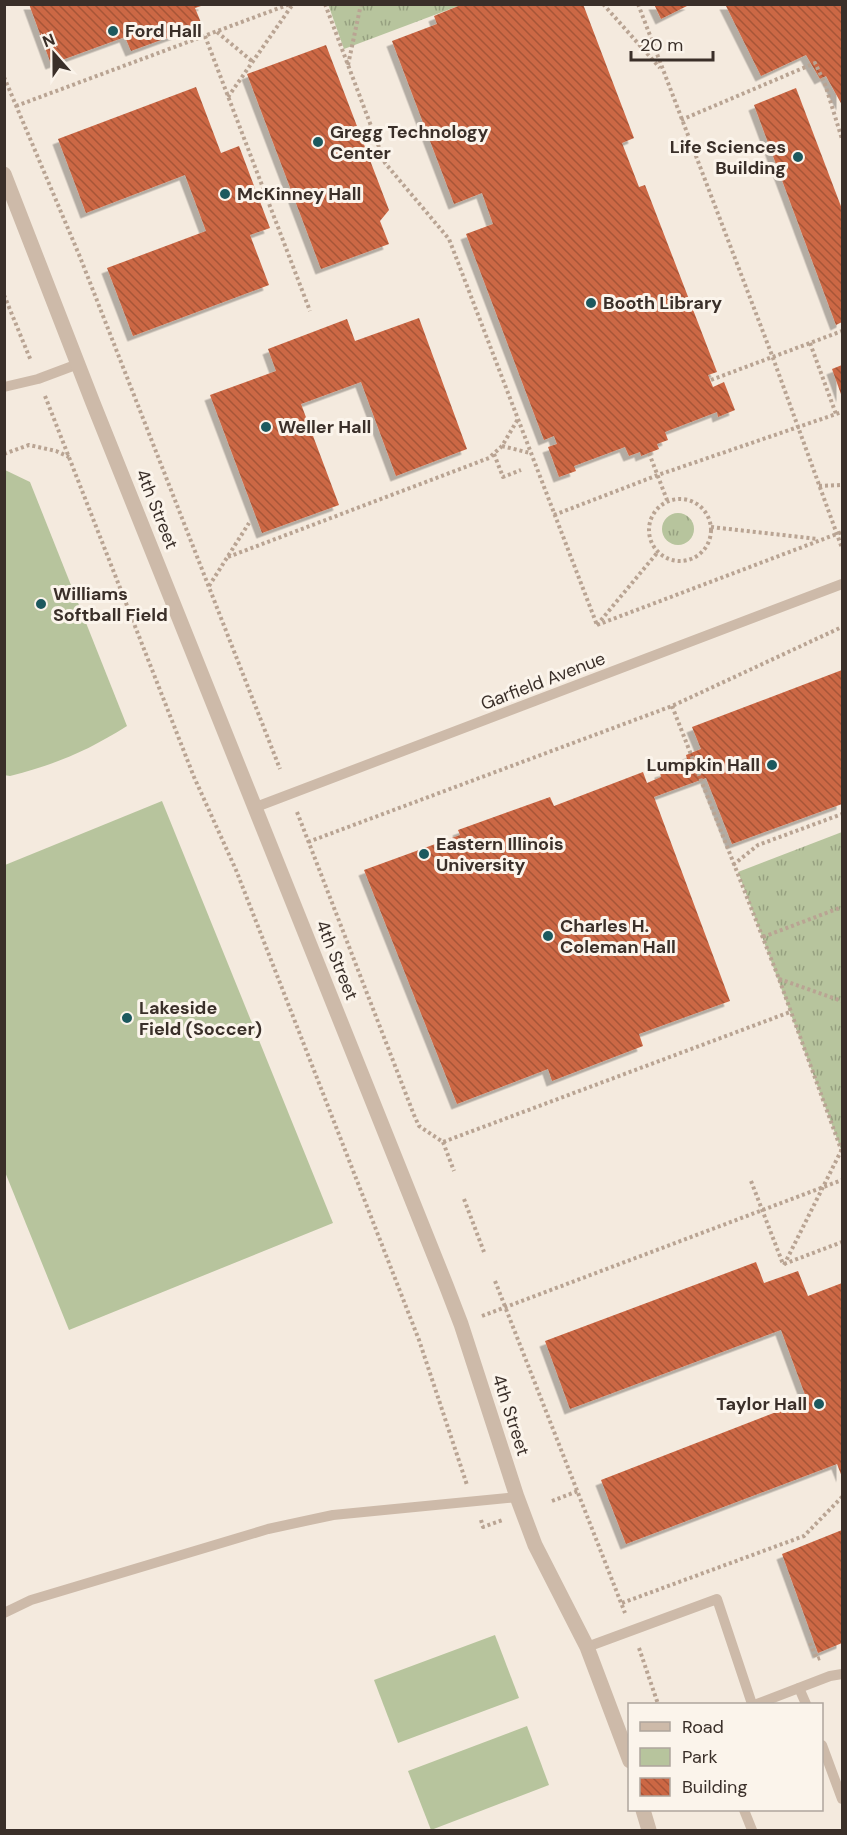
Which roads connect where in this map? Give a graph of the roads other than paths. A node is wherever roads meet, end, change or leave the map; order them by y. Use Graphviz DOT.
graph roads {
  1 [pos="4,174"];
  2 [pos="78,364"];
  3 [pos="4,387"];
  4 [pos="843,584"];
  5 [pos="256,807"];
  6 [pos="517,1497"];
  7 [pos="4,1613"];
  8 [pos="587,1647"];
  9 [pos="843,1674"];
  10 [pos="799,1688"];
  11 [pos="752,1703"];
  12 [pos="760,1703"];
  13 [pos="806,1703"];
  14 [pos="823,1748"];
  15 [pos="628,1754"];
  16 [pos="843,1799"];
  17 [pos="644,1811"];
  18 [pos="745,1811"];
  19 [pos="649,1830"];
  20 [pos="752,1830"];
  1 -- 2 [label="street, 4th Street"];
  2 -- 3 [label="lane"];
  2 -- 5 [label="street, 4th Street"];
  4 -- 5 [label="lane, Garfield Avenue"];
  5 -- 6 [label="street, 4th Street"];
  6 -- 7 [label="lane"];
  6 -- 8 [label="street, 4th Street"];
  8 -- 11 [label="lane"];
  8 -- 15 [label="street, 4th Street"];
  9 -- 10 [label="lane"];
  10 -- 12 [label="lane"];
  10 -- 13 [label="lane"];
  14 -- 16 [label="lane"];
  17 -- 19 [label="street"];
  18 -- 20 [label="lane"];
}
